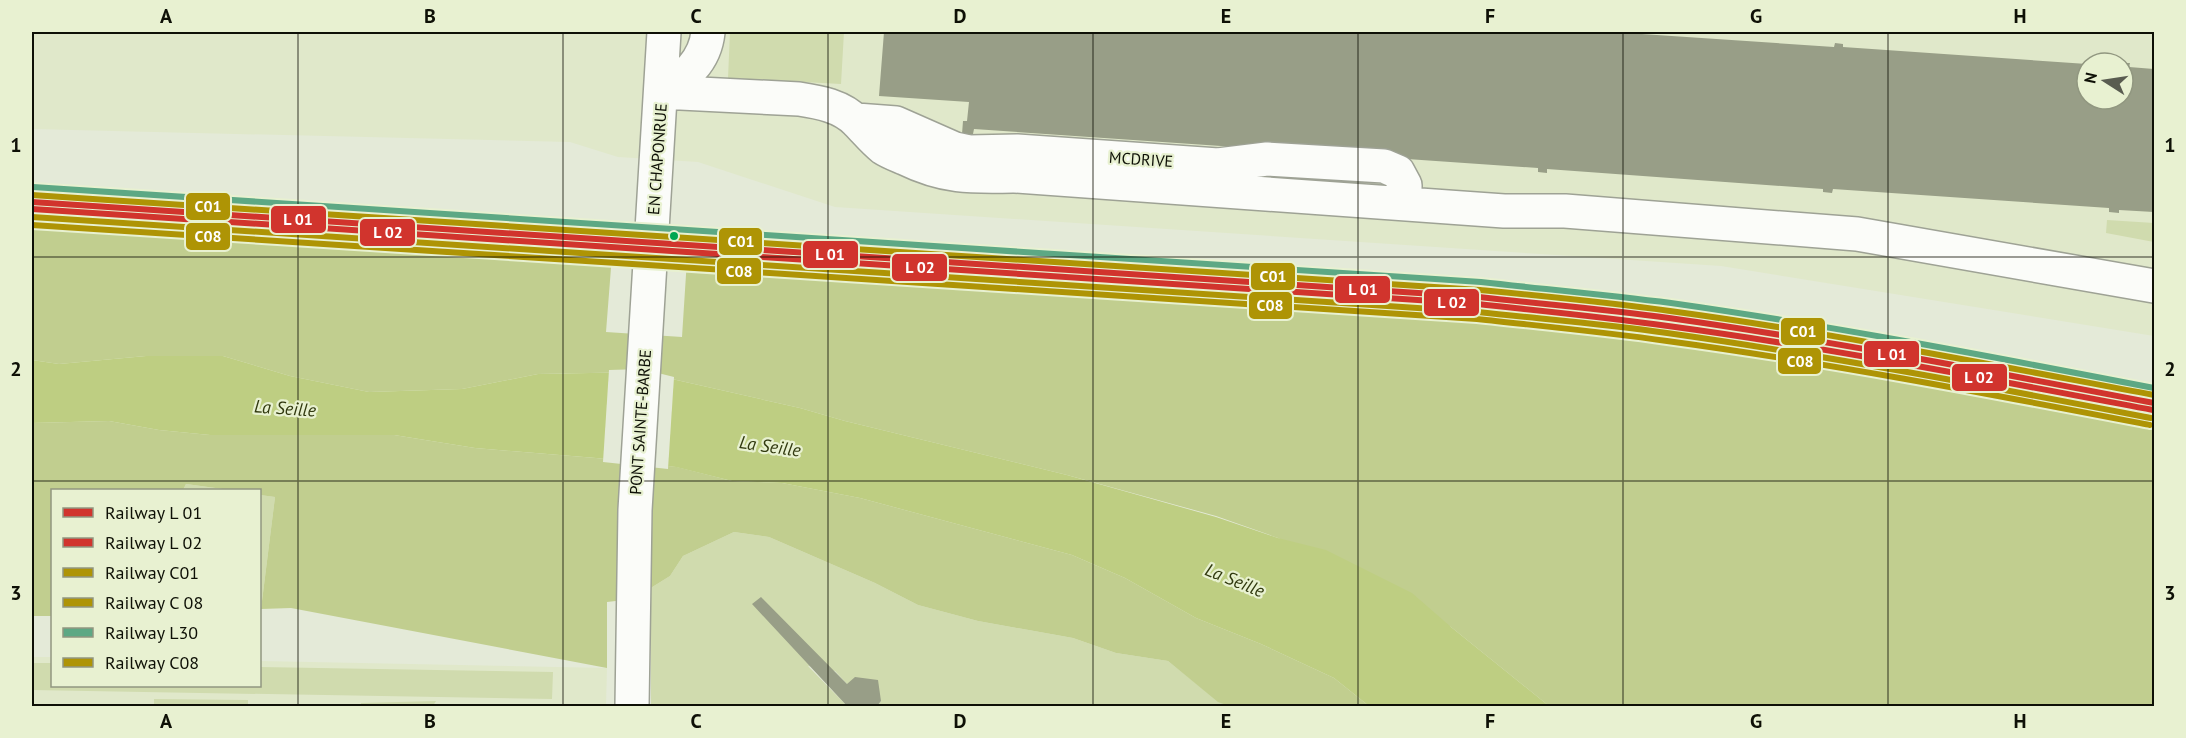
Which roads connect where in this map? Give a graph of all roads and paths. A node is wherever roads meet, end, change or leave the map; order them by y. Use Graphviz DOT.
graph roads {
  1 [pos="664,32"];
  2 [pos="708,32"];
  3 [pos="698,62"];
  4 [pos="661,92"];
  5 [pos="728,94"];
  6 [pos="2154,286"];
  7 [pos="646,334"];
  8 [pos="632,706"];
  1 -- 4 [label="street, EN CHAPONRUE"];
  2 -- 3 [label="street, EN CHAPONRUE"];
  3 -- 4 [label="street, EN CHAPONRUE"];
  3 -- 5 [label="street"];
  4 -- 5 [label="street"];
  4 -- 7 [label="street, EN CHAPONRUE"];
  5 -- 6 [label="street"];
  7 -- 8 [label="street, PONT SAINTE-BARBE"];
}
